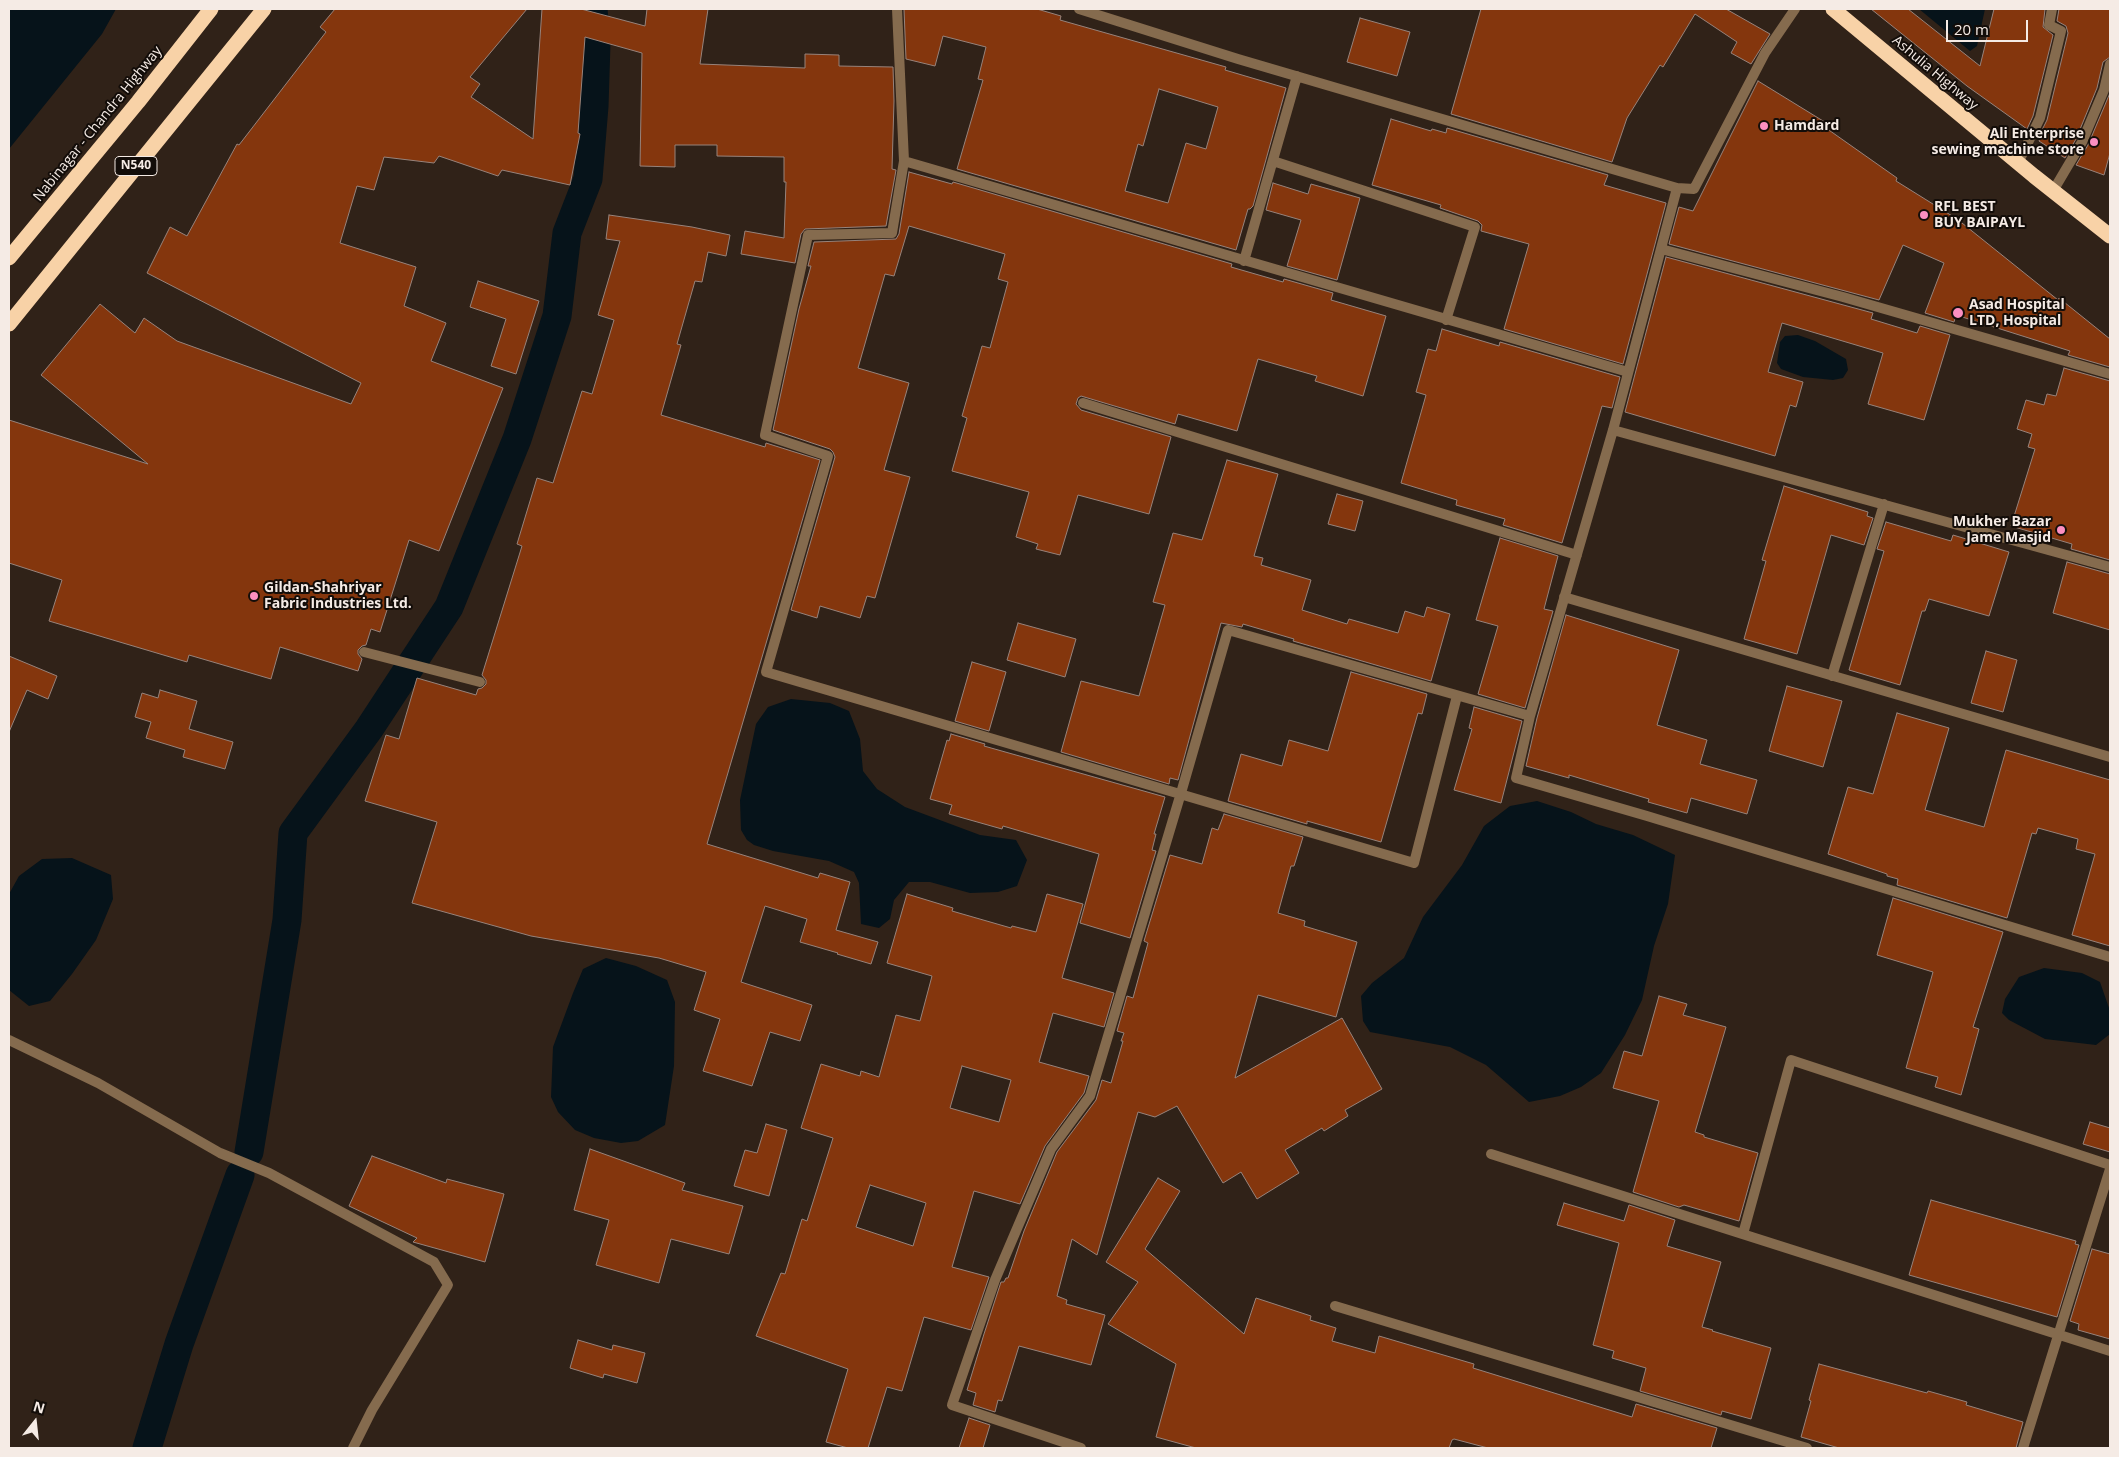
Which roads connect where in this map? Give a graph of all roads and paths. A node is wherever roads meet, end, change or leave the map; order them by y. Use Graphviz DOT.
graph roads {
  1 [pos="211,9"];
  2 [pos="264,9"];
  3 [pos="897,9"];
  4 [pos="1079,9"];
  5 [pos="1795,9"];
  6 [pos="1833,9"];
  7 [pos="2052,9"];
  8 [pos="2110,64"];
  9 [pos="1297,76"];
  10 [pos="904,161"];
  11 [pos="1273,161"];
  12 [pos="2018,163"];
  13 [pos="1676,188"];
  14 [pos="2053,192"];
  15 [pos="2110,236"];
  16 [pos="1660,249"];
  17 [pos="9,258"];
  18 [pos="1244,261"];
  19 [pos="1446,320"];
  20 [pos="9,324"];
  21 [pos="1628,372"];
  22 [pos="2110,374"];
  23 [pos="1083,403"];
  24 [pos="1613,430"];
  25 [pos="1884,504"];
  26 [pos="1576,555"];
  27 [pos="2110,567"];
  28 [pos="1564,597"];
  29 [pos="364,652"];
  30 [pos="1832,676"];
  31 [pos="480,682"];
  32 [pos="1457,696"];
  33 [pos="1530,716"];
  34 [pos="2110,757"];
  35 [pos="1181,793"];
  36 [pos="2110,957"];
  37 [pos="9,1040"];
  38 [pos="1490,1154"];
  39 [pos="2110,1167"];
  40 [pos="1743,1234"];
  41 [pos="1335,1306"];
  42 [pos="2058,1335"];
  43 [pos="2110,1350"];
  44 [pos="353,1448"];
  45 [pos="1081,1448"];
  46 [pos="1807,1448"];
  47 [pos="2023,1448"];
  1 -- 17 [label="highway, Nabinagar - Chandra Highway / N540"];
  2 -- 20 [label="highway, N540"];
  3 -- 10 [label="street"];
  4 -- 9 [label="street"];
  5 -- 13 [label="street"];
  6 -- 12 [label="highway, Ashulia Highway"];
  7 -- 12 [label="street"];
  8 -- 14 [label="street"];
  9 -- 11 [label="street"];
  9 -- 13 [label="street"];
  10 -- 18 [label="street"];
  10 -- 35 [label="street"];
  11 -- 18 [label="street"];
  11 -- 19 [label="street"];
  12 -- 14 [label="highway, Ashulia Highway"];
  13 -- 16 [label="street"];
  14 -- 15 [label="highway, Ashulia Highway"];
  16 -- 21 [label="street"];
  16 -- 22 [label="street"];
  18 -- 19 [label="street"];
  19 -- 21 [label="street"];
  21 -- 24 [label="street"];
  23 -- 26 [label="street"];
  24 -- 25 [label="street"];
  24 -- 26 [label="street"];
  25 -- 27 [label="street"];
  25 -- 30 [label="street"];
  26 -- 28 [label="street"];
  28 -- 30 [label="street"];
  28 -- 33 [label="street"];
  29 -- 31 [label="street"];
  30 -- 34 [label="street"];
  32 -- 33 [label="street"];
  32 -- 35 [label="street"];
  32 -- 35 [label="street"];
  33 -- 36 [label="street"];
  35 -- 45 [label="street"];
  37 -- 44 [label="street"];
  38 -- 40 [label="street"];
  39 -- 40 [label="street"];
  39 -- 42 [label="street"];
  40 -- 42 [label="street"];
  41 -- 46 [label="street"];
  42 -- 43 [label="street"];
  42 -- 47 [label="street"];
}
